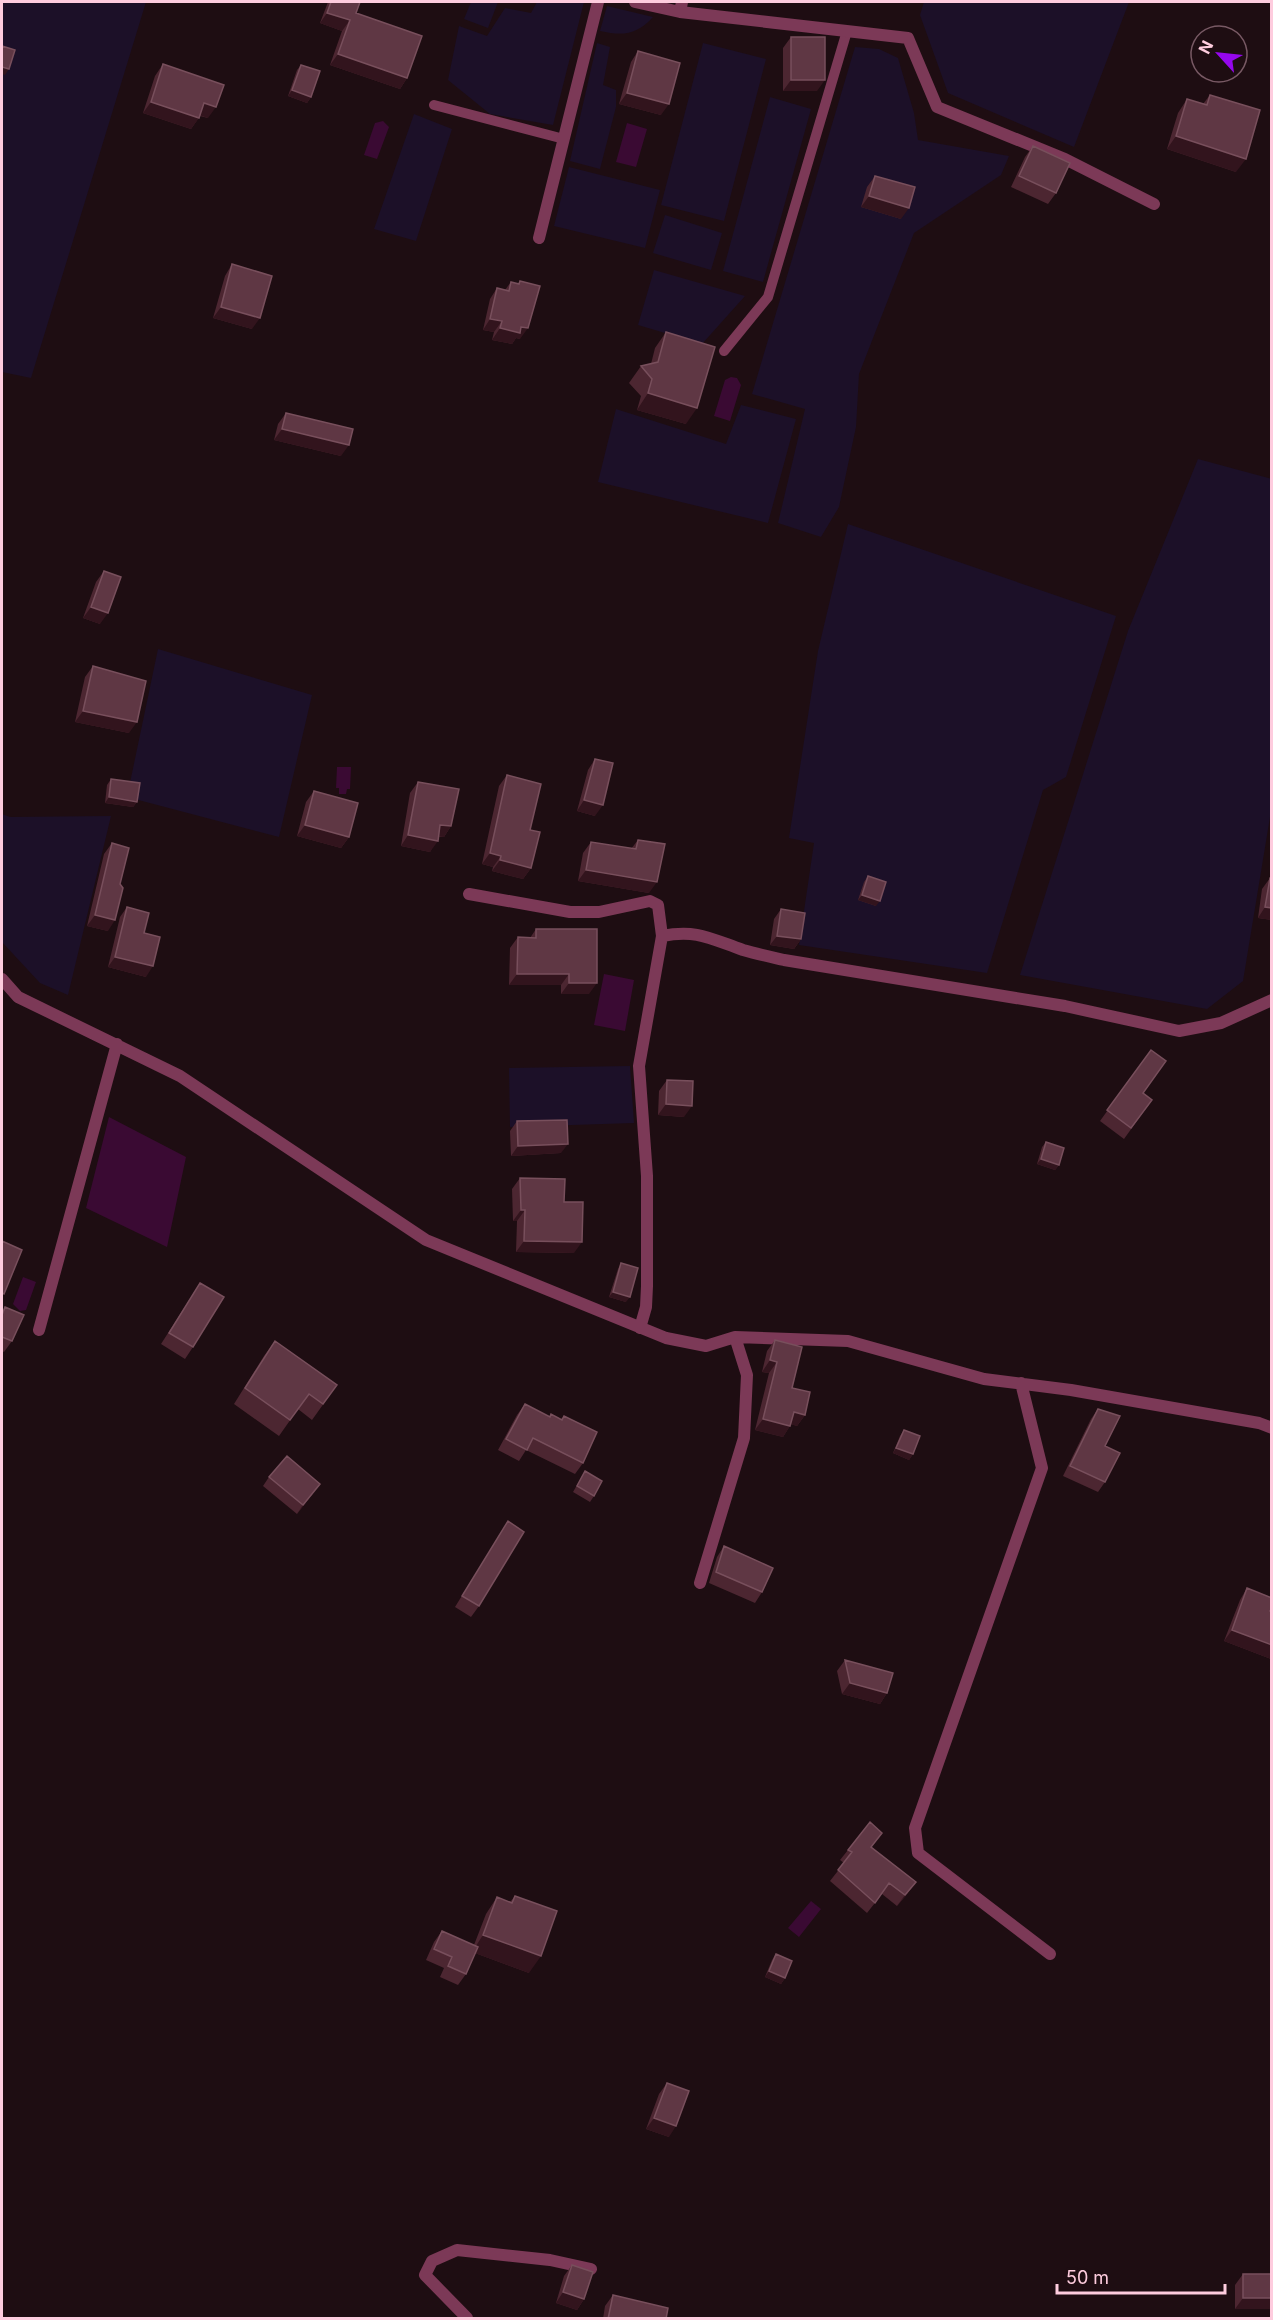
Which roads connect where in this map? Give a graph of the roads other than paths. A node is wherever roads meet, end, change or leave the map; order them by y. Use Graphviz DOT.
graph roads {
  1 [pos="598,2"];
  2 [pos="635,2"];
  3 [pos="681,7"];
  4 [pos="847,31"];
  5 [pos="434,105"];
  6 [pos="564,139"];
  7 [pos="1154,204"];
  8 [pos="539,238"];
  9 [pos="724,351"];
  10 [pos="469,894"];
  11 [pos="662,936"];
  12 [pos="2,980"];
  13 [pos="1272,1000"];
  14 [pos="117,1044"];
  15 [pos="640,1328"];
  16 [pos="39,1330"];
  17 [pos="735,1337"];
  18 [pos="1021,1383"];
  19 [pos="1272,1428"];
  20 [pos="700,1583"];
  21 [pos="1050,1954"];
  22 [pos="591,2269"];
  23 [pos="467,2319"];
  1 -- 6 [label="street"];
  2 -- 3 [label="street"];
  3 -- 4 [label="street"];
  4 -- 7 [label="street"];
  4 -- 9 [label="lane"];
  5 -- 6 [label="lane"];
  6 -- 8 [label="street"];
  10 -- 11 [label="street"];
  11 -- 13 [label="street"];
  11 -- 15 [label="street"];
  12 -- 14 [label="street"];
  14 -- 15 [label="street"];
  14 -- 16 [label="street"];
  15 -- 17 [label="street"];
  17 -- 18 [label="street"];
  17 -- 20 [label="street"];
  18 -- 19 [label="street"];
  18 -- 21 [label="street"];
  22 -- 23 [label="street"];
}
